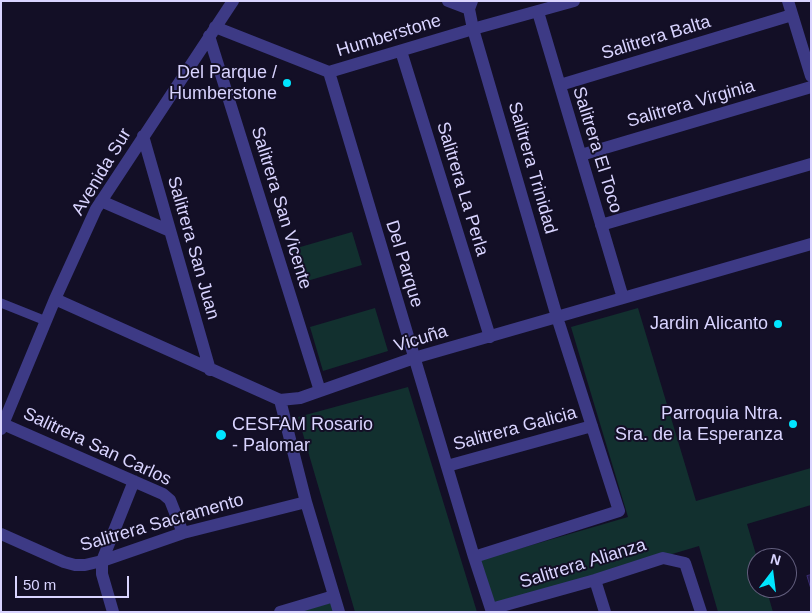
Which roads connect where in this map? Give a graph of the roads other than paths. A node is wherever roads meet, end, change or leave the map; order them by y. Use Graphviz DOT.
graph roads {
  1 [pos="233,1"];
  2 [pos="448,1"];
  3 [pos="574,1"];
  4 [pos="788,1"];
  5 [pos="471,5"];
  6 [pos="538,12"];
  7 [pos="792,15"];
  8 [pos="473,29"];
  9 [pos="212,31"];
  10 [pos="401,52"];
  11 [pos="329,72"];
  12 [pos="811,76"];
  13 [pos="560,85"];
  14 [pos="811,87"];
  15 [pos="144,136"];
  16 [pos="580,154"];
  17 [pos="811,164"];
  18 [pos="101,201"];
  19 [pos="601,225"];
  20 [pos="170,231"];
  21 [pos="811,244"];
  22 [pos="623,298"];
  23 [pos="55,299"];
  24 [pos="1,303"];
  25 [pos="556,318"];
  26 [pos="46,321"];
  27 [pos="490,337"];
  28 [pos="414,358"];
  29 [pos="210,370"];
  30 [pos="320,391"];
  31 [pos="280,400"];
  32 [pos="2,426"];
  33 [pos="592,426"];
  34 [pos="447,466"];
  35 [pos="134,481"];
  36 [pos="306,502"];
  37 [pos="183,533"];
  38 [pos="1,534"];
  39 [pos="474,557"];
  40 [pos="102,561"];
  41 [pos="595,580"];
  42 [pos="334,596"];
  43 [pos="492,610"];
  44 [pos="113,612"];
  45 [pos="280,612"];
  46 [pos="339,612"];
  47 [pos="605,612"];
  48 [pos="701,612"];
  1 -- 9 [label="street, Avenida Sur"];
  2 -- 5 [label="street"];
  3 -- 6 [label="street, Humberstone"];
  4 -- 7 [label="street"];
  5 -- 8 [label="street, Salitrera Trinidad"];
  6 -- 8 [label="street, Humberstone"];
  6 -- 13 [label="street, Salitrera El Toco"];
  7 -- 12 [label="street"];
  7 -- 13 [label="street, Salitrera Balta"];
  8 -- 10 [label="street, Humberstone"];
  8 -- 25 [label="street, Salitrera Trinidad"];
  9 -- 11 [label="street"];
  9 -- 15 [label="street, Avenida Sur"];
  9 -- 30 [label="street, Salitrera San Vicente"];
  10 -- 11 [label="street, Humberstone"];
  10 -- 27 [label="street, Salitrera La Perla"];
  11 -- 28 [label="street, Del Parque"];
  13 -- 16 [label="street, Salitrera El Toco"];
  14 -- 16 [label="street, Salitrera Virginia"];
  15 -- 18 [label="street, Avenida Sur"];
  15 -- 20 [label="street, Salitrera San Juan"];
  16 -- 19 [label="street, Salitrera El Toco"];
  17 -- 19 [label="street"];
  18 -- 20 [label="street"];
  18 -- 23 [label="street, Avenida Sur"];
  19 -- 22 [label="street, Salitrera El Toco"];
  20 -- 29 [label="street, Salitrera San Juan"];
  21 -- 22 [label="street, Vicuña"];
  22 -- 25 [label="street, Vicuña"];
  23 -- 26 [label="street, Avenida Sur"];
  23 -- 29 [label="street"];
  24 -- 26 [label="lane"];
  25 -- 27 [label="street, Vicuña"];
  25 -- 33 [label="street, Salitrera Trinidad"];
  26 -- 32 [label="street, Avenida Sur"];
  27 -- 28 [label="street, Vicuña"];
  28 -- 30 [label="street, Vicuña"];
  28 -- 34 [label="street, Del Parque"];
  29 -- 31 [label="street"];
  30 -- 31 [label="street, Vicuña"];
  31 -- 36 [label="street"];
  32 -- 35 [label="street, Salitrera San Carlos"];
  33 -- 34 [label="street, Salitrera Galicia"];
  33 -- 39 [label="street, Salitrera Trinidad"];
  34 -- 39 [label="street, Del Parque"];
  35 -- 37 [label="street, Salitrera San Carlos"];
  35 -- 40 [label="street"];
  36 -- 37 [label="street, Salitrera Sacramento"];
  36 -- 42 [label="street"];
  37 -- 40 [label="street, Salitrera Sacramento"];
  38 -- 40 [label="street, Salitrera Sacramento"];
  39 -- 43 [label="street, Del Parque"];
  40 -- 44 [label="street"];
  41 -- 43 [label="street, Salitrera Alianza"];
  41 -- 47 [label="street"];
  41 -- 48 [label="street, Salitrera Alianza"];
  42 -- 45 [label="street"];
  42 -- 46 [label="street"];
}
